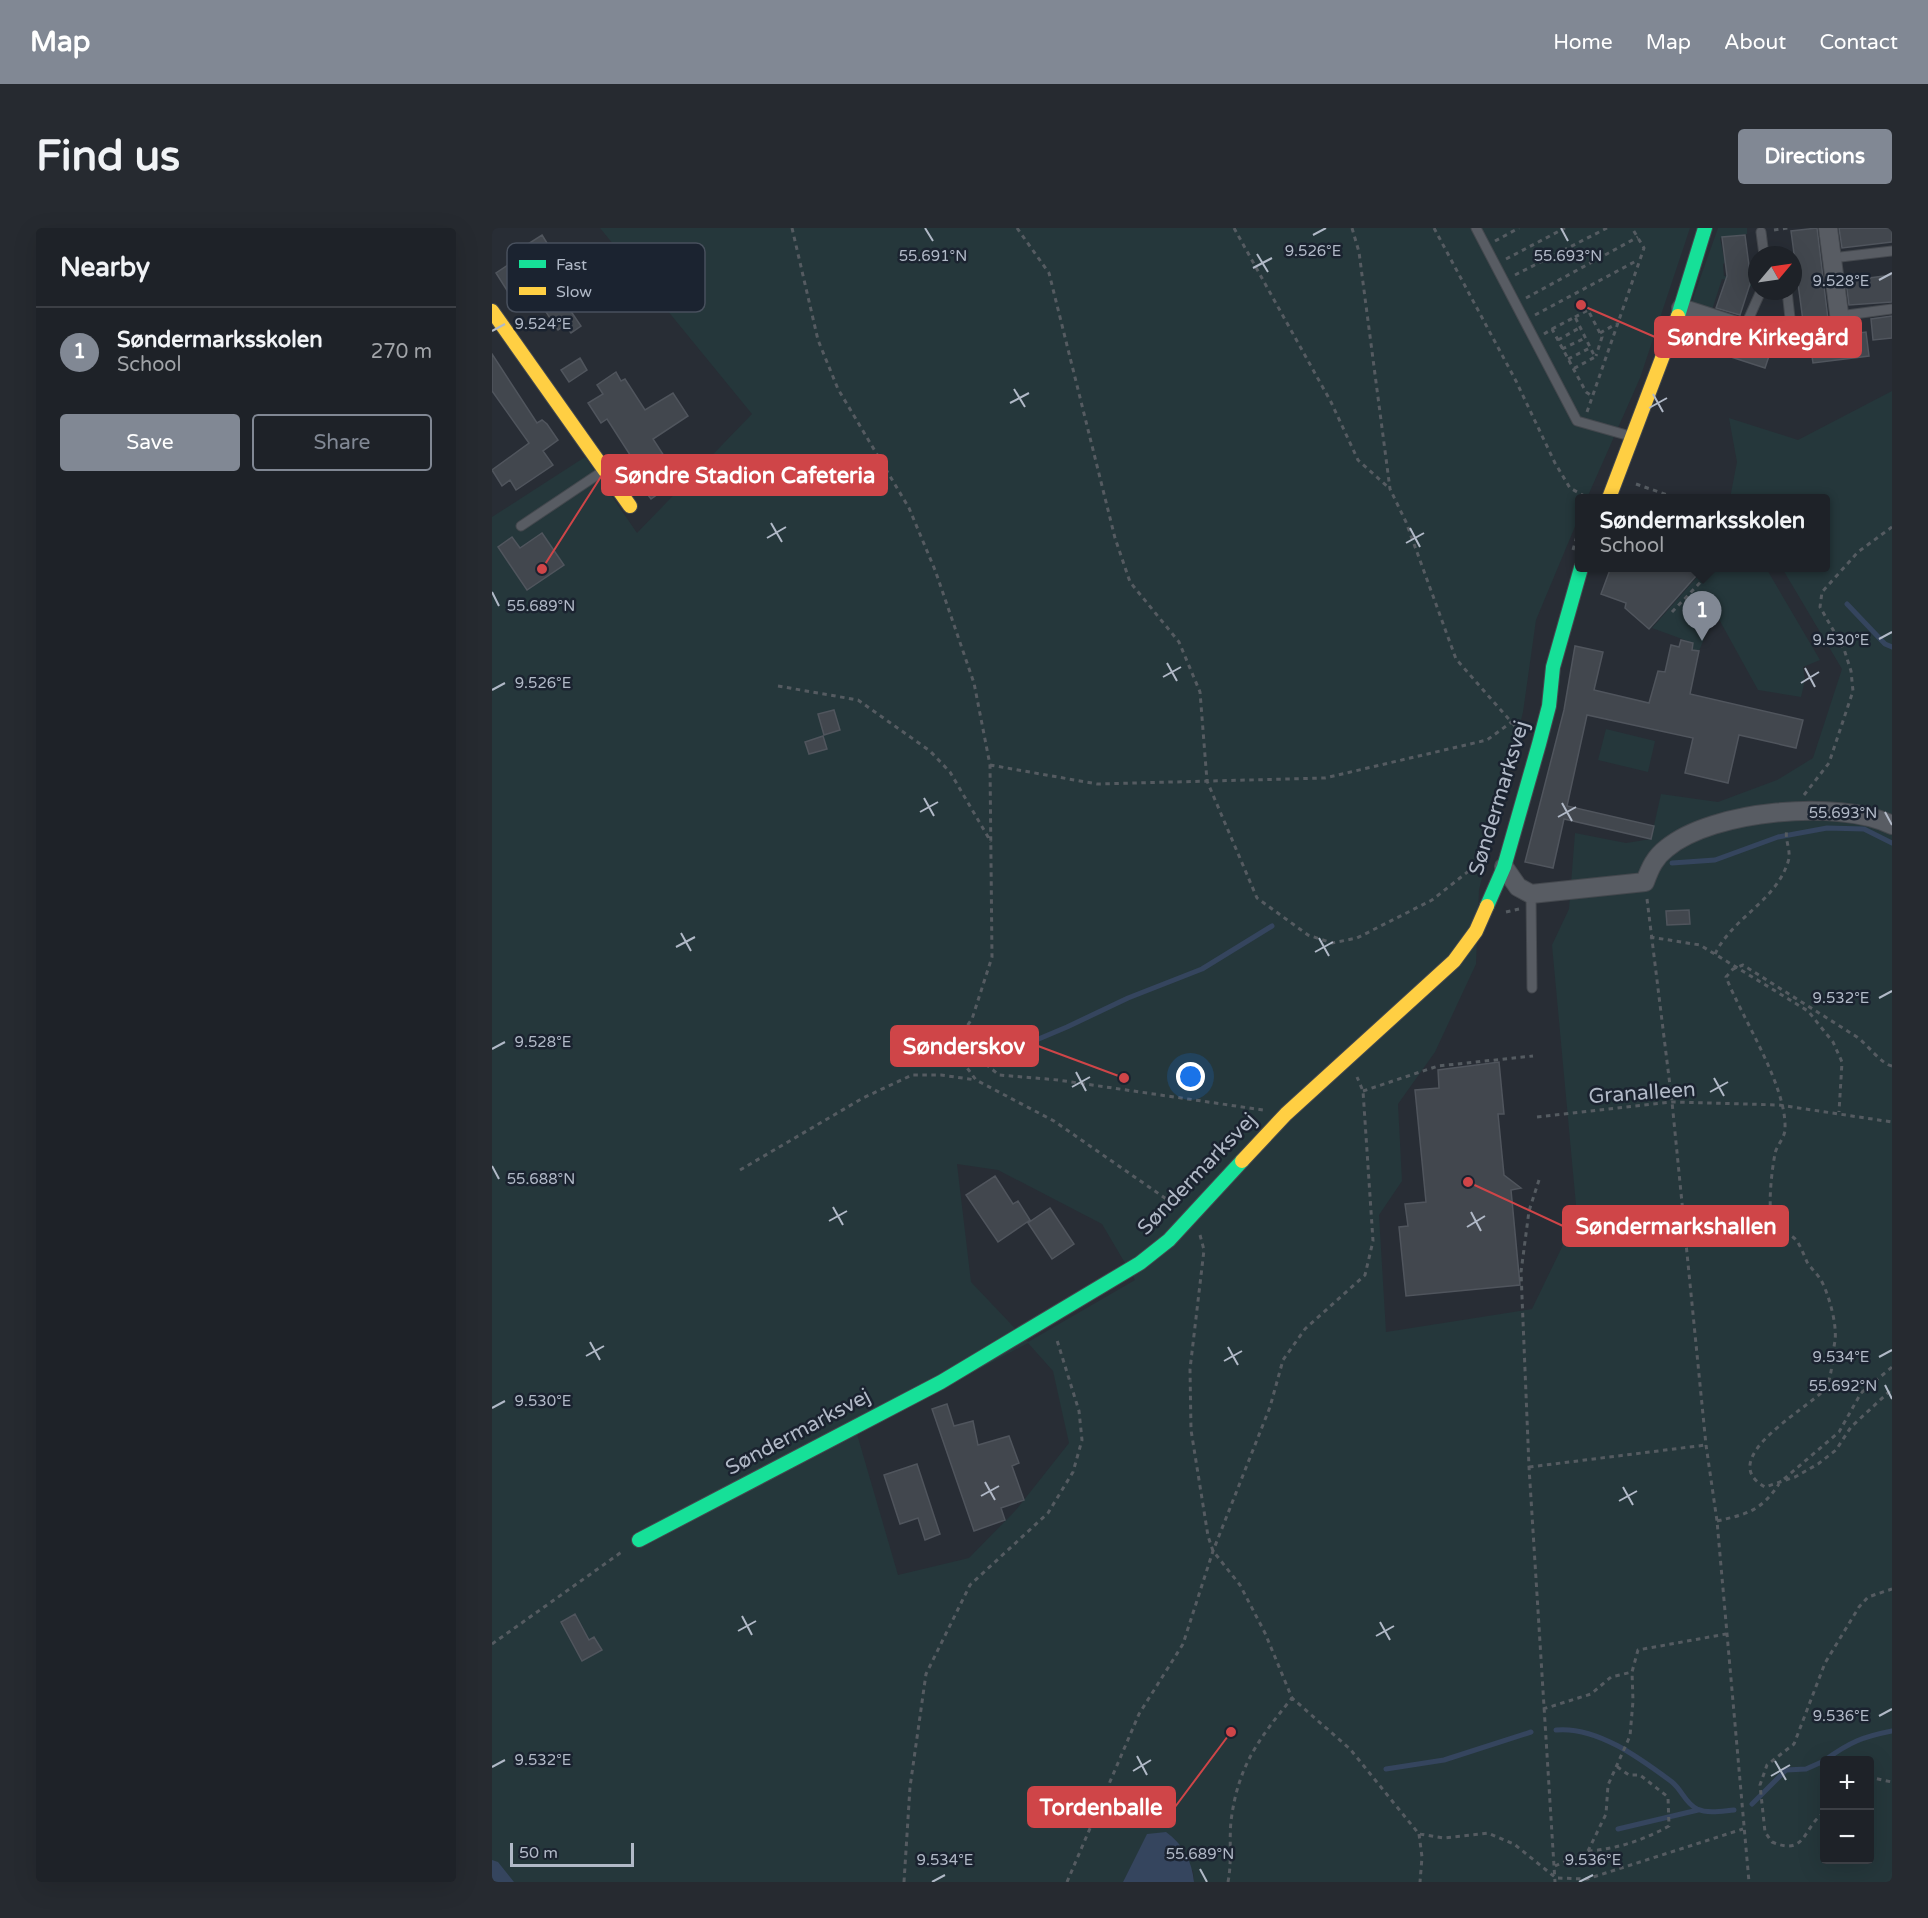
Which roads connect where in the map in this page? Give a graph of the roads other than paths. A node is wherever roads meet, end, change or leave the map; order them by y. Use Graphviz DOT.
graph roads {
  1 [pos="1476,228"];
  2 [pos="1706,228"];
  3 [pos="1828,228"];
  4 [pos="1761,232"];
  5 [pos="1763,246"];
  6 [pos="1892,251"];
  7 [pos="1832,258"];
  8 [pos="1757,300"];
  9 [pos="1788,300"];
  10 [pos="1681,308"];
  11 [pos="1892,309"];
  12 [pos="492,311"];
  13 [pos="1839,316"];
  14 [pos="1744,329"];
  15 [pos="1792,336"];
  16 [pos="1633,436"];
  17 [pos="605,469"];
  18 [pos="1611,494"];
  19 [pos="630,506"];
  20 [pos="521,526"];
  21 [pos="1580,572"];
  22 [pos="1892,825"];
  23 [pos="1504,867"];
  24 [pos="1531,894"];
  25 [pos="1532,988"];
  26 [pos="639,1540"];
  1 -- 16 [label="lane"];
  2 -- 10 [label="street"];
  3 -- 7 [label="street"];
  4 -- 5 [label="lane"];
  6 -- 7 [label="lane"];
  7 -- 13 [label="street"];
  8 -- 14 [label="lane"];
  9 -- 15 [label="lane"];
  10 -- 14 [label="street"];
  10 -- 16 [label="street"];
  11 -- 13 [label="lane"];
  12 -- 17 [label="street"];
  13 -- 15 [label="street"];
  14 -- 15 [label="street"];
  16 -- 18 [label="street"];
  17 -- 19 [label="street"];
  17 -- 20 [label="lane"];
  21 -- 23 [label="street, Søndermarksvej"];
  22 -- 24 [label="street"];
  23 -- 24 [label="street"];
  23 -- 26 [label="street, Søndermarksvej"];
  24 -- 25 [label="lane"];
}
